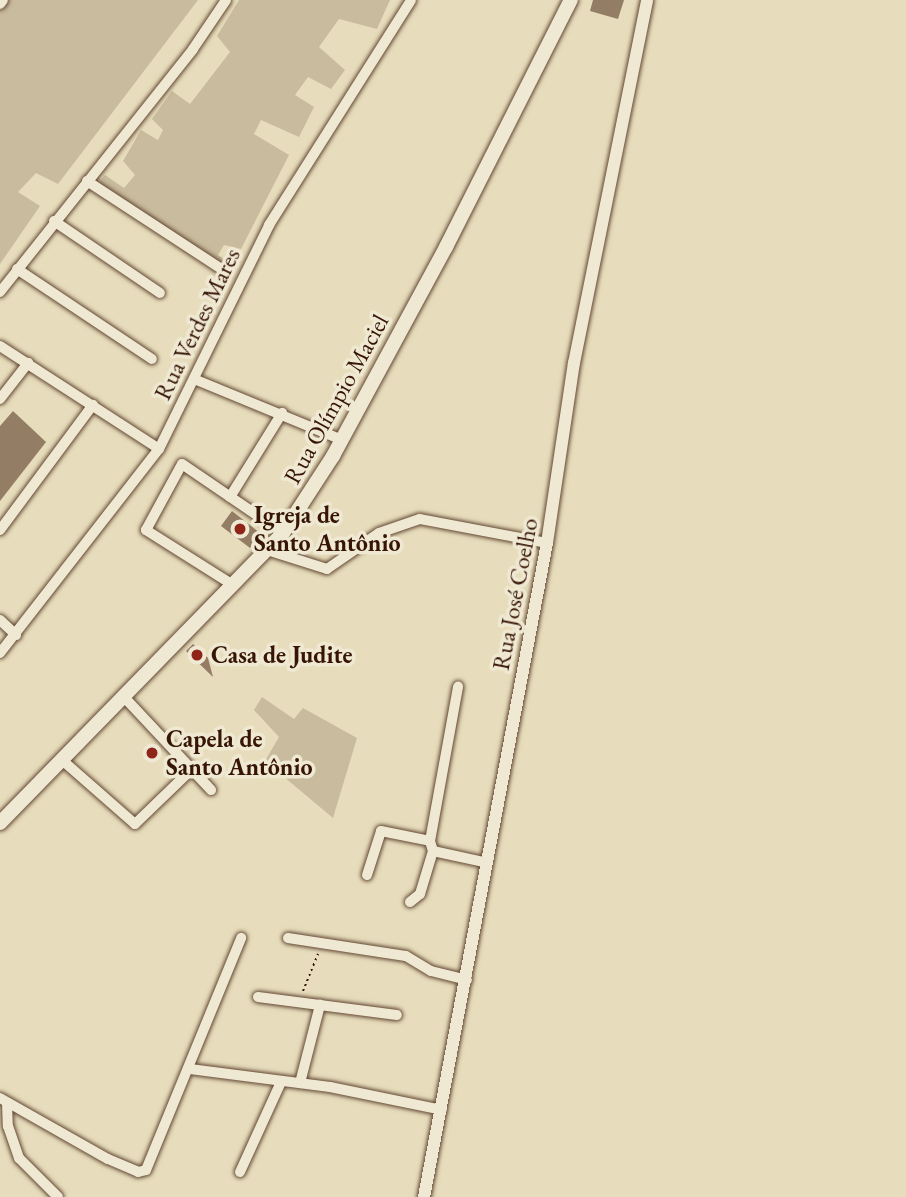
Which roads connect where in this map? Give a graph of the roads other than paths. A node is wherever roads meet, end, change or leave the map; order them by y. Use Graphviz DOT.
graph roads {
  1 [pos="226,0"];
  2 [pos="411,0"];
  3 [pos="571,0"];
  4 [pos="647,0"];
  5 [pos="86,181"];
  6 [pos="54,221"];
  7 [pos="17,269"];
  8 [pos="226,272"];
  9 [pos="0,292"];
  10 [pos="160,293"];
  11 [pos="0,346"];
  12 [pos="152,359"];
  13 [pos="28,363"];
  14 [pos="194,379"];
  15 [pos="0,399"];
  16 [pos="93,405"];
  17 [pos="282,413"];
  18 [pos="342,439"];
  19 [pos="159,449"];
  20 [pos="230,497"];
  21 [pos="0,530"];
  22 [pos="283,533"];
  23 [pos="547,543"];
  24 [pos="267,550"];
  25 [pos="233,585"];
  26 [pos="0,621"];
  27 [pos="16,635"];
  28 [pos="0,653"];
  29 [pos="458,687"];
  30 [pos="125,698"];
  31 [pos="62,760"];
  32 [pos="192,769"];
  33 [pos="211,790"];
  34 [pos="0,823"];
  35 [pos="432,846"];
  36 [pos="488,863"];
  37 [pos="367,875"];
  38 [pos="410,902"];
  39 [pos="241,938"];
  40 [pos="288,938"];
  41 [pos="467,980"];
  42 [pos="258,997"];
  43 [pos="320,1005"];
  44 [pos="397,1016"];
  45 [pos="190,1069"];
  46 [pos="281,1082"];
  47 [pos="300,1083"];
  48 [pos="4,1100"];
  49 [pos="442,1110"];
  50 [pos="240,1172"];
  51 [pos="58,1197"];
  52 [pos="424,1197"];
  1 -- 5 [label="street"];
  2 -- 14 [label="street, Rua Verdes Mares"];
  3 -- 18 [label="main road, Rua Olímpio Maciel"];
  4 -- 23 [label="street, Rua José Coelho"];
  5 -- 6 [label="street"];
  5 -- 8 [label="street"];
  6 -- 7 [label="street"];
  6 -- 10 [label="street"];
  7 -- 9 [label="street"];
  7 -- 12 [label="street"];
  11 -- 13 [label="street"];
  13 -- 15 [label="street"];
  13 -- 16 [label="street"];
  14 -- 17 [label="street"];
  14 -- 19 [label="street, Rua Verdes Mares"];
  16 -- 19 [label="street"];
  16 -- 21 [label="street"];
  17 -- 18 [label="street"];
  17 -- 20 [label="street"];
  18 -- 22 [label="main road, Rua Olímpio Maciel"];
  19 -- 27 [label="street, Rua Verdes Mares"];
  20 -- 22 [label="street"];
  20 -- 25 [label="street"];
  22 -- 24 [label="main road, Rua Olímpio Maciel"];
  23 -- 24 [label="street"];
  23 -- 36 [label="street, Rua José Coelho"];
  24 -- 25 [label="main road, Rua Olímpio Maciel"];
  25 -- 30 [label="main road, Rua Olímpio Maciel"];
  26 -- 27 [label="street"];
  27 -- 28 [label="street, Rua Verdes Mares"];
  29 -- 35 [label="street"];
  30 -- 31 [label="main road, Rua Olímpio Maciel"];
  30 -- 32 [label="street"];
  31 -- 32 [label="street"];
  31 -- 34 [label="main road, Rua Olímpio Maciel"];
  32 -- 33 [label="street"];
  35 -- 36 [label="street"];
  35 -- 37 [label="street"];
  35 -- 38 [label="street"];
  36 -- 41 [label="street, Rua José Coelho"];
  39 -- 45 [label="street"];
  40 -- 41 [label="street"];
  41 -- 49 [label="street, Rua José Coelho"];
  42 -- 43 [label="street"];
  43 -- 44 [label="street"];
  43 -- 47 [label="street"];
  45 -- 46 [label="street"];
  45 -- 48 [label="street"];
  46 -- 47 [label="street"];
  46 -- 50 [label="street"];
  47 -- 49 [label="street"];
  48 -- 51 [label="street"];
  49 -- 52 [label="street, Rua José Coelho"];
}
